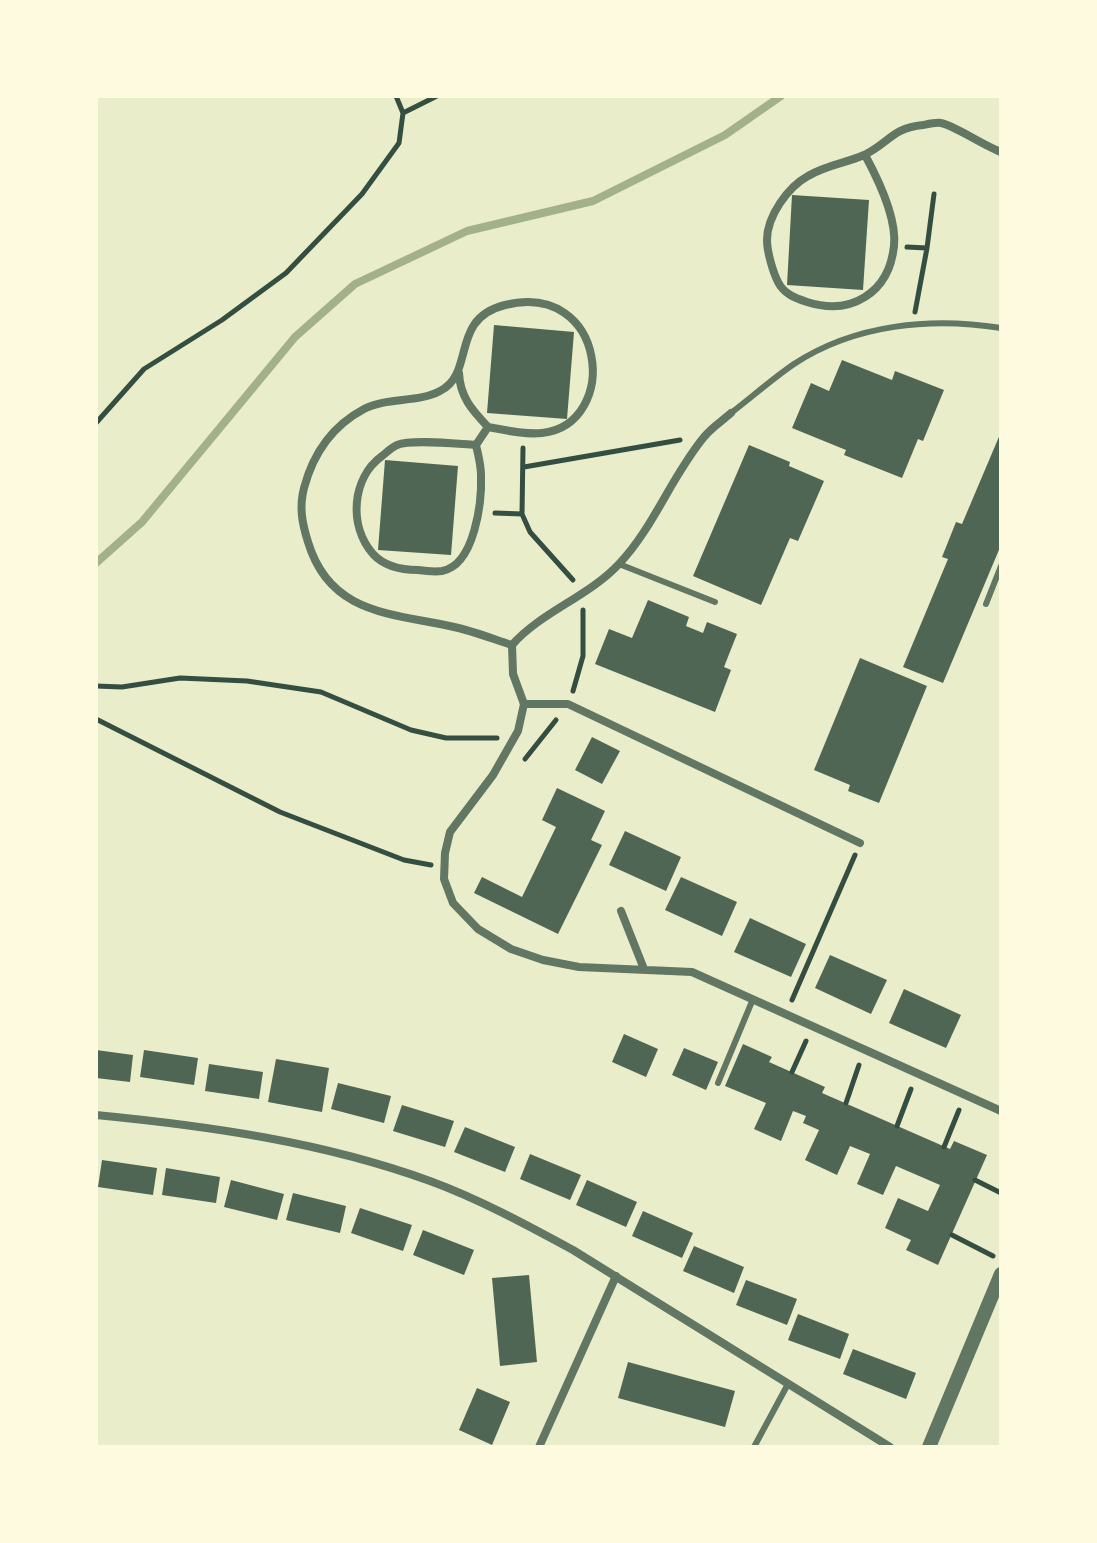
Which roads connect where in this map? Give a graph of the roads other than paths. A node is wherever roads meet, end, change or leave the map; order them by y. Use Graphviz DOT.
graph roads {
  1 [pos="1001,152"];
  2 [pos="865,155"];
  3 [pos="1001,328"];
  4 [pos="459,373"];
  5 [pos="731,413"];
  6 [pos="488,427"];
  7 [pos="476,445"];
  8 [pos="619,564"];
  9 [pos="1001,566"];
  10 [pos="715,602"];
  11 [pos="986,604"];
  12 [pos="512,645"];
  13 [pos="524,704"];
  14 [pos="860,843"];
  15 [pos="621,911"];
  16 [pos="644,969"];
  17 [pos="753,999"];
  18 [pos="718,1083"];
  19 [pos="1001,1111"];
  20 [pos="96,1115"];
  21 [pos="1001,1274"];
  22 [pos="616,1276"];
  23 [pos="788,1384"];
  24 [pos="539,1447"];
  25 [pos="754,1447"];
  26 [pos="890,1447"];
  27 [pos="929,1447"];
  1 -- 2 [label="street"];
  2 -- 2 [label="street"];
  3 -- 5 [label="lane"];
  4 -- 6 [label="street"];
  4 -- 6 [label="street"];
  4 -- 12 [label="street"];
  5 -- 8 [label="street"];
  6 -- 7 [label="street"];
  7 -- 7 [label="street"];
  8 -- 10 [label="lane"];
  8 -- 12 [label="street"];
  9 -- 11 [label="lane"];
  12 -- 13 [label="street"];
  13 -- 14 [label="street"];
  13 -- 16 [label="street"];
  15 -- 16 [label="street"];
  16 -- 17 [label="street"];
  17 -- 18 [label="lane"];
  17 -- 19 [label="street"];
  20 -- 22 [label="street"];
  21 -- 27 [label="street"];
  22 -- 23 [label="street"];
  22 -- 24 [label="street"];
  23 -- 25 [label="lane"];
  23 -- 26 [label="street"];
}
